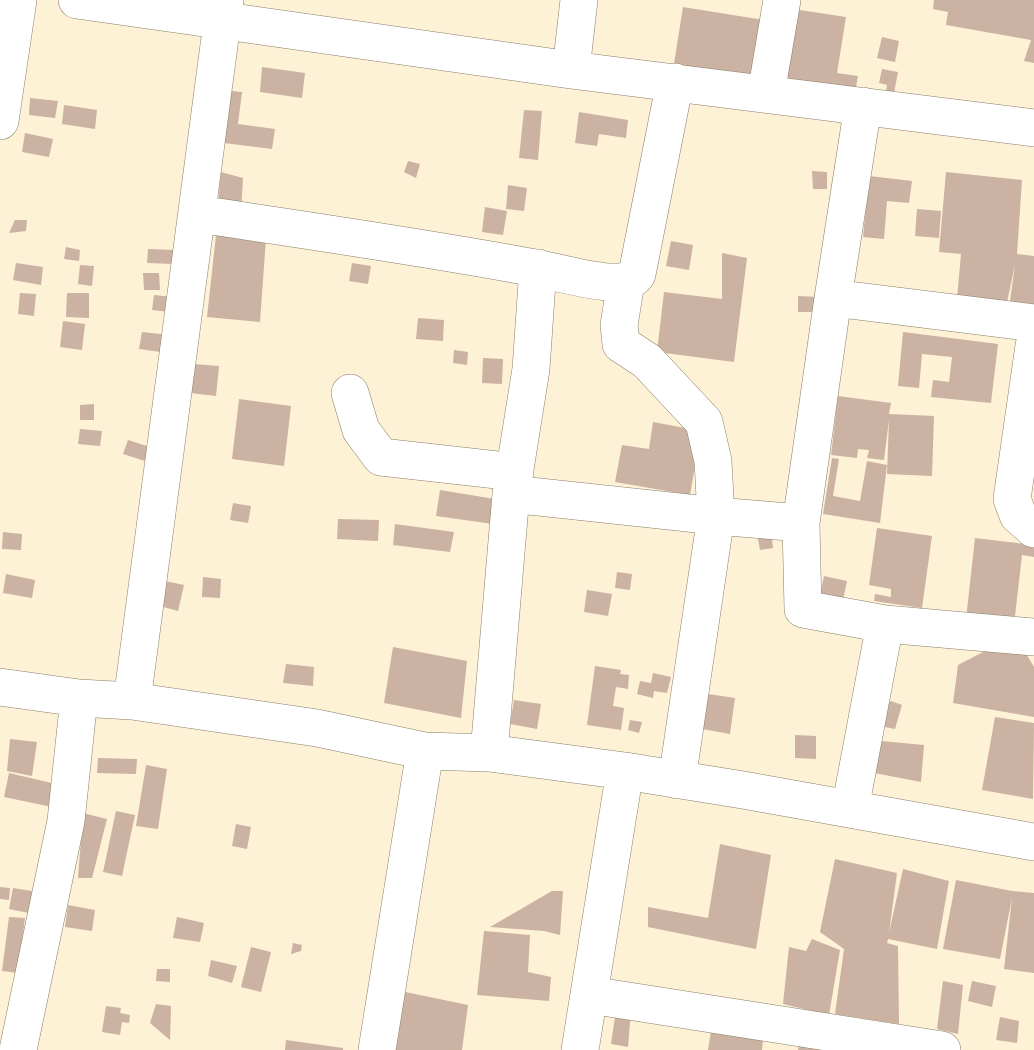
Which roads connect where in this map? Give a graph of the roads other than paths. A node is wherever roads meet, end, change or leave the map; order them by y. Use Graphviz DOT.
graph roads {
  1 [pos="18,0"];
  2 [pos="77,0"];
  3 [pos="579,0"];
  4 [pos="782,0"];
  5 [pos="223,10"];
  6 [pos="571,70"];
  7 [pos="675,82"];
  8 [pos="766,94"];
  9 [pos="863,106"];
  10 [pos="0,121"];
  11 [pos="1034,128"];
  12 [pos="198,214"];
  13 [pos="538,268"];
  14 [pos="626,282"];
  15 [pos="832,298"];
  16 [pos="1034,323"];
  17 [pos="1034,346"];
  18 [pos="350,393"];
  19 [pos="513,483"];
  20 [pos="716,516"];
  21 [pos="801,523"];
  22 [pos="1034,528"];
  23 [pos="885,624"];
  24 [pos="1034,637"];
  25 [pos="0,687"];
  26 [pos="79,698"];
  27 [pos="132,701"];
  28 [pos="425,751"];
  29 [pos="489,753"];
  30 [pos="625,771"];
  31 [pos="677,780"];
  32 [pos="850,809"];
  33 [pos="1034,842"];
  34 [pos="590,995"];
  35 [pos="777,1037"];
  36 [pos="0,1048"];
  37 [pos="9,1050"];
  38 [pos="18,1050"];
  39 [pos="377,1050"];
  40 [pos="580,1050"];
  41 [pos="935,1050"];
  1 -- 10 [label="street"];
  2 -- 5 [label="street"];
  3 -- 6 [label="street"];
  4 -- 8 [label="street"];
  5 -- 6 [label="street"];
  5 -- 12 [label="street"];
  6 -- 7 [label="street"];
  7 -- 8 [label="street"];
  7 -- 14 [label="street"];
  8 -- 9 [label="street"];
  9 -- 11 [label="street"];
  9 -- 15 [label="street"];
  12 -- 13 [label="street"];
  12 -- 27 [label="street"];
  13 -- 14 [label="street"];
  13 -- 19 [label="street"];
  14 -- 20 [label="street"];
  15 -- 16 [label="street"];
  15 -- 21 [label="street"];
  17 -- 22 [label="street"];
  18 -- 19 [label="street"];
  19 -- 20 [label="street"];
  19 -- 29 [label="street"];
  20 -- 21 [label="street"];
  20 -- 31 [label="street"];
  21 -- 23 [label="street"];
  23 -- 24 [label="street"];
  23 -- 32 [label="street"];
  25 -- 26 [label="street"];
  26 -- 27 [label="street"];
  26 -- 38 [label="street"];
  27 -- 28 [label="street"];
  28 -- 29 [label="street"];
  28 -- 39 [label="street"];
  29 -- 30 [label="street"];
  30 -- 31 [label="street"];
  30 -- 34 [label="street"];
  31 -- 32 [label="street"];
  32 -- 33 [label="street"];
  34 -- 35 [label="street"];
  34 -- 40 [label="street"];
  35 -- 41 [label="street"];
  36 -- 37 [label="street"];
}
